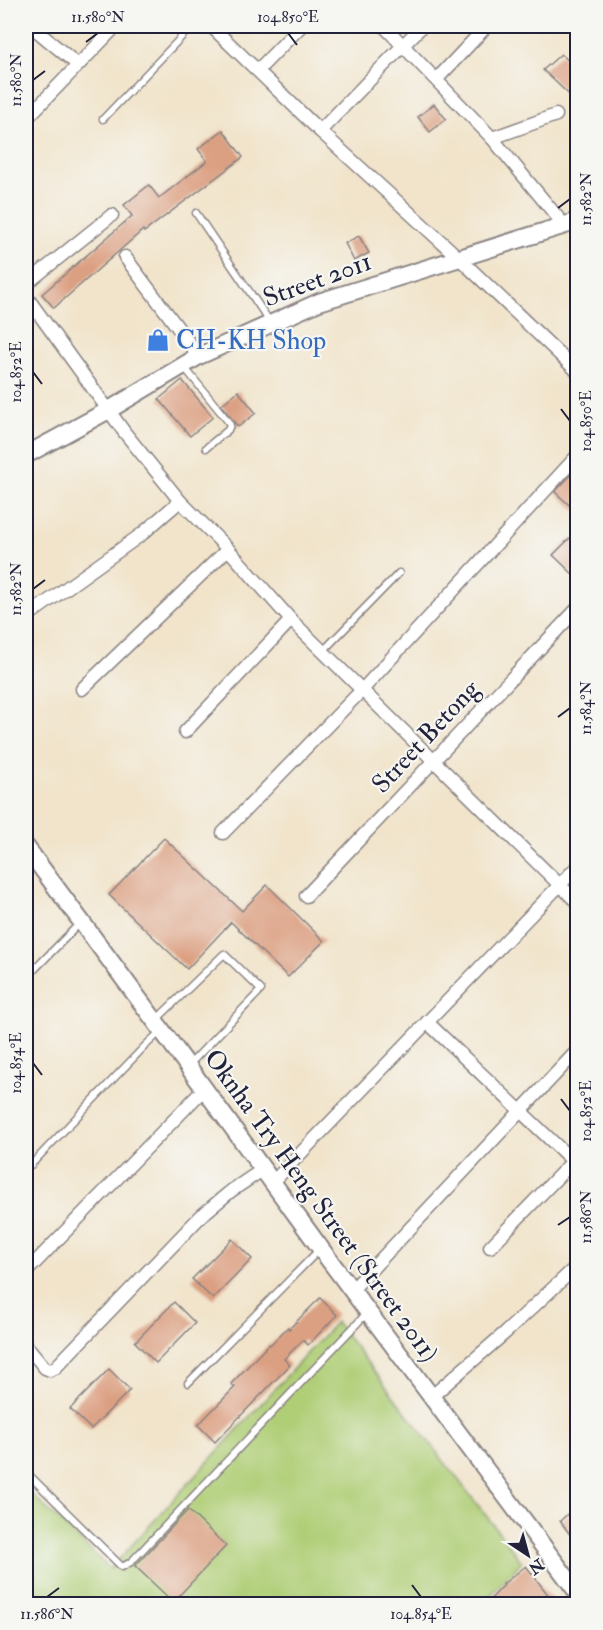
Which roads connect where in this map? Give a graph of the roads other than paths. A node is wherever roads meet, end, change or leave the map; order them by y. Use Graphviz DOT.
graph roads {
  1 [pos="31,26"];
  2 [pos="116,26"];
  3 [pos="192,26"];
  4 [pos="211,26"];
  5 [pos="301,26"];
  6 [pos="384,26"];
  7 [pos="422,26"];
  8 [pos="483,30"];
  9 [pos="404,45"];
  10 [pos="78,65"];
  11 [pos="258,70"];
  12 [pos="437,80"];
  13 [pos="27,114"];
  14 [pos="556,115"];
  15 [pos="104,119"];
  16 [pos="320,131"];
  17 [pos="492,138"];
  18 [pos="196,213"];
  19 [pos="112,214"];
  20 [pos="571,223"];
  21 [pos="125,257"];
  22 [pos="459,258"];
  23 [pos="26,284"];
  24 [pos="26,296"];
  25 [pos="270,323"];
  26 [pos="199,356"];
  27 [pos="183,366"];
  28 [pos="578,372"];
  29 [pos="109,410"];
  30 [pos="206,448"];
  31 [pos="26,455"];
  32 [pos="578,455"];
  33 [pos="180,501"];
  34 [pos="228,549"];
  35 [pos="399,573"];
  36 [pos="578,608"];
  37 [pos="26,617"];
  38 [pos="291,620"];
  39 [pos="323,651"];
  40 [pos="82,689"];
  41 [pos="362,690"];
  42 [pos="185,732"];
  43 [pos="432,760"];
  44 [pos="223,833"];
  45 [pos="26,847"];
  46 [pos="578,866"];
  47 [pos="559,885"];
  48 [pos="306,896"];
  49 [pos="578,903"];
  50 [pos="81,922"];
  51 [pos="26,978"];
  52 [pos="428,1022"];
  53 [pos="159,1025"];
  54 [pos="578,1050"];
  55 [pos="188,1066"];
  56 [pos="204,1089"];
  57 [pos="520,1110"];
  58 [pos="576,1161"];
  59 [pos="26,1170"];
  60 [pos="267,1176"];
  61 [pos="490,1246"];
  62 [pos="321,1249"];
  63 [pos="578,1264"];
  64 [pos="26,1272"];
  65 [pos="352,1290"];
  66 [pos="368,1312"];
  67 [pos="26,1345"];
  68 [pos="188,1383"];
  69 [pos="432,1397"];
  70 [pos="26,1472"];
  71 [pos="578,1593"];
  1 -- 10 [label="street"];
  2 -- 10 [label="street"];
  3 -- 15 [label="lane"];
  4 -- 11 [label="street"];
  5 -- 11 [label="street"];
  6 -- 9 [label="street"];
  7 -- 9 [label="street"];
  8 -- 12 [label="street"];
  9 -- 12 [label="street"];
  9 -- 16 [label="street"];
  10 -- 13 [label="street"];
  11 -- 16 [label="street"];
  12 -- 17 [label="street"];
  14 -- 17 [label="street"];
  16 -- 22 [label="street"];
  17 -- 20 [label="street"];
  18 -- 25 [label="lane"];
  19 -- 23 [label="street"];
  20 -- 22 [label="main road, Street 2011"];
  21 -- 26 [label="street"];
  22 -- 25 [label="main road, Street 2011"];
  22 -- 28 [label="street"];
  24 -- 29 [label="street"];
  25 -- 26 [label="main road, Street 2011"];
  26 -- 27 [label="main road, Street 2011"];
  27 -- 29 [label="main road, Street 2011"];
  27 -- 30 [label="lane"];
  29 -- 31 [label="main road, Street 2011"];
  29 -- 33 [label="street"];
  32 -- 41 [label="street"];
  33 -- 34 [label="street"];
  33 -- 37 [label="street"];
  34 -- 38 [label="street"];
  34 -- 40 [label="street"];
  35 -- 39 [label="lane"];
  36 -- 43 [label="street, Street Betong"];
  38 -- 39 [label="street"];
  38 -- 42 [label="street"];
  39 -- 41 [label="street"];
  41 -- 43 [label="street"];
  41 -- 44 [label="street"];
  43 -- 47 [label="street"];
  43 -- 48 [label="street, Street Betong"];
  45 -- 50 [label="main road, Oknha Try Heng Street (Street 2011)"];
  46 -- 47 [label="street"];
  47 -- 49 [label="street"];
  47 -- 52 [label="street"];
  50 -- 51 [label="lane"];
  50 -- 53 [label="main road, Oknha Try Heng Street (Street 2011)"];
  52 -- 57 [label="street"];
  52 -- 60 [label="street"];
  53 -- 55 [label="main road, Oknha Try Heng Street (Street 2011)"];
  53 -- 55 [label="lane"];
  53 -- 59 [label="lane"];
  54 -- 57 [label="street"];
  55 -- 56 [label="main road, Oknha Try Heng Street (Street 2011)"];
  56 -- 60 [label="main road, Oknha Try Heng Street (Street 2011)"];
  56 -- 64 [label="street"];
  57 -- 58 [label="street"];
  57 -- 65 [label="street"];
  58 -- 61 [label="street"];
  60 -- 62 [label="main road, Oknha Try Heng Street (Street 2011)"];
  60 -- 67 [label="street"];
  62 -- 65 [label="main road, Oknha Try Heng Street (Street 2011)"];
  62 -- 68 [label="lane"];
  63 -- 69 [label="street"];
  65 -- 66 [label="main road, Oknha Try Heng Street (Street 2011)"];
  66 -- 69 [label="main road, Oknha Try Heng Street (Street 2011)"];
  66 -- 70 [label="lane"];
  69 -- 71 [label="main road, Oknha Try Heng Street (Street 2011)"];
}
